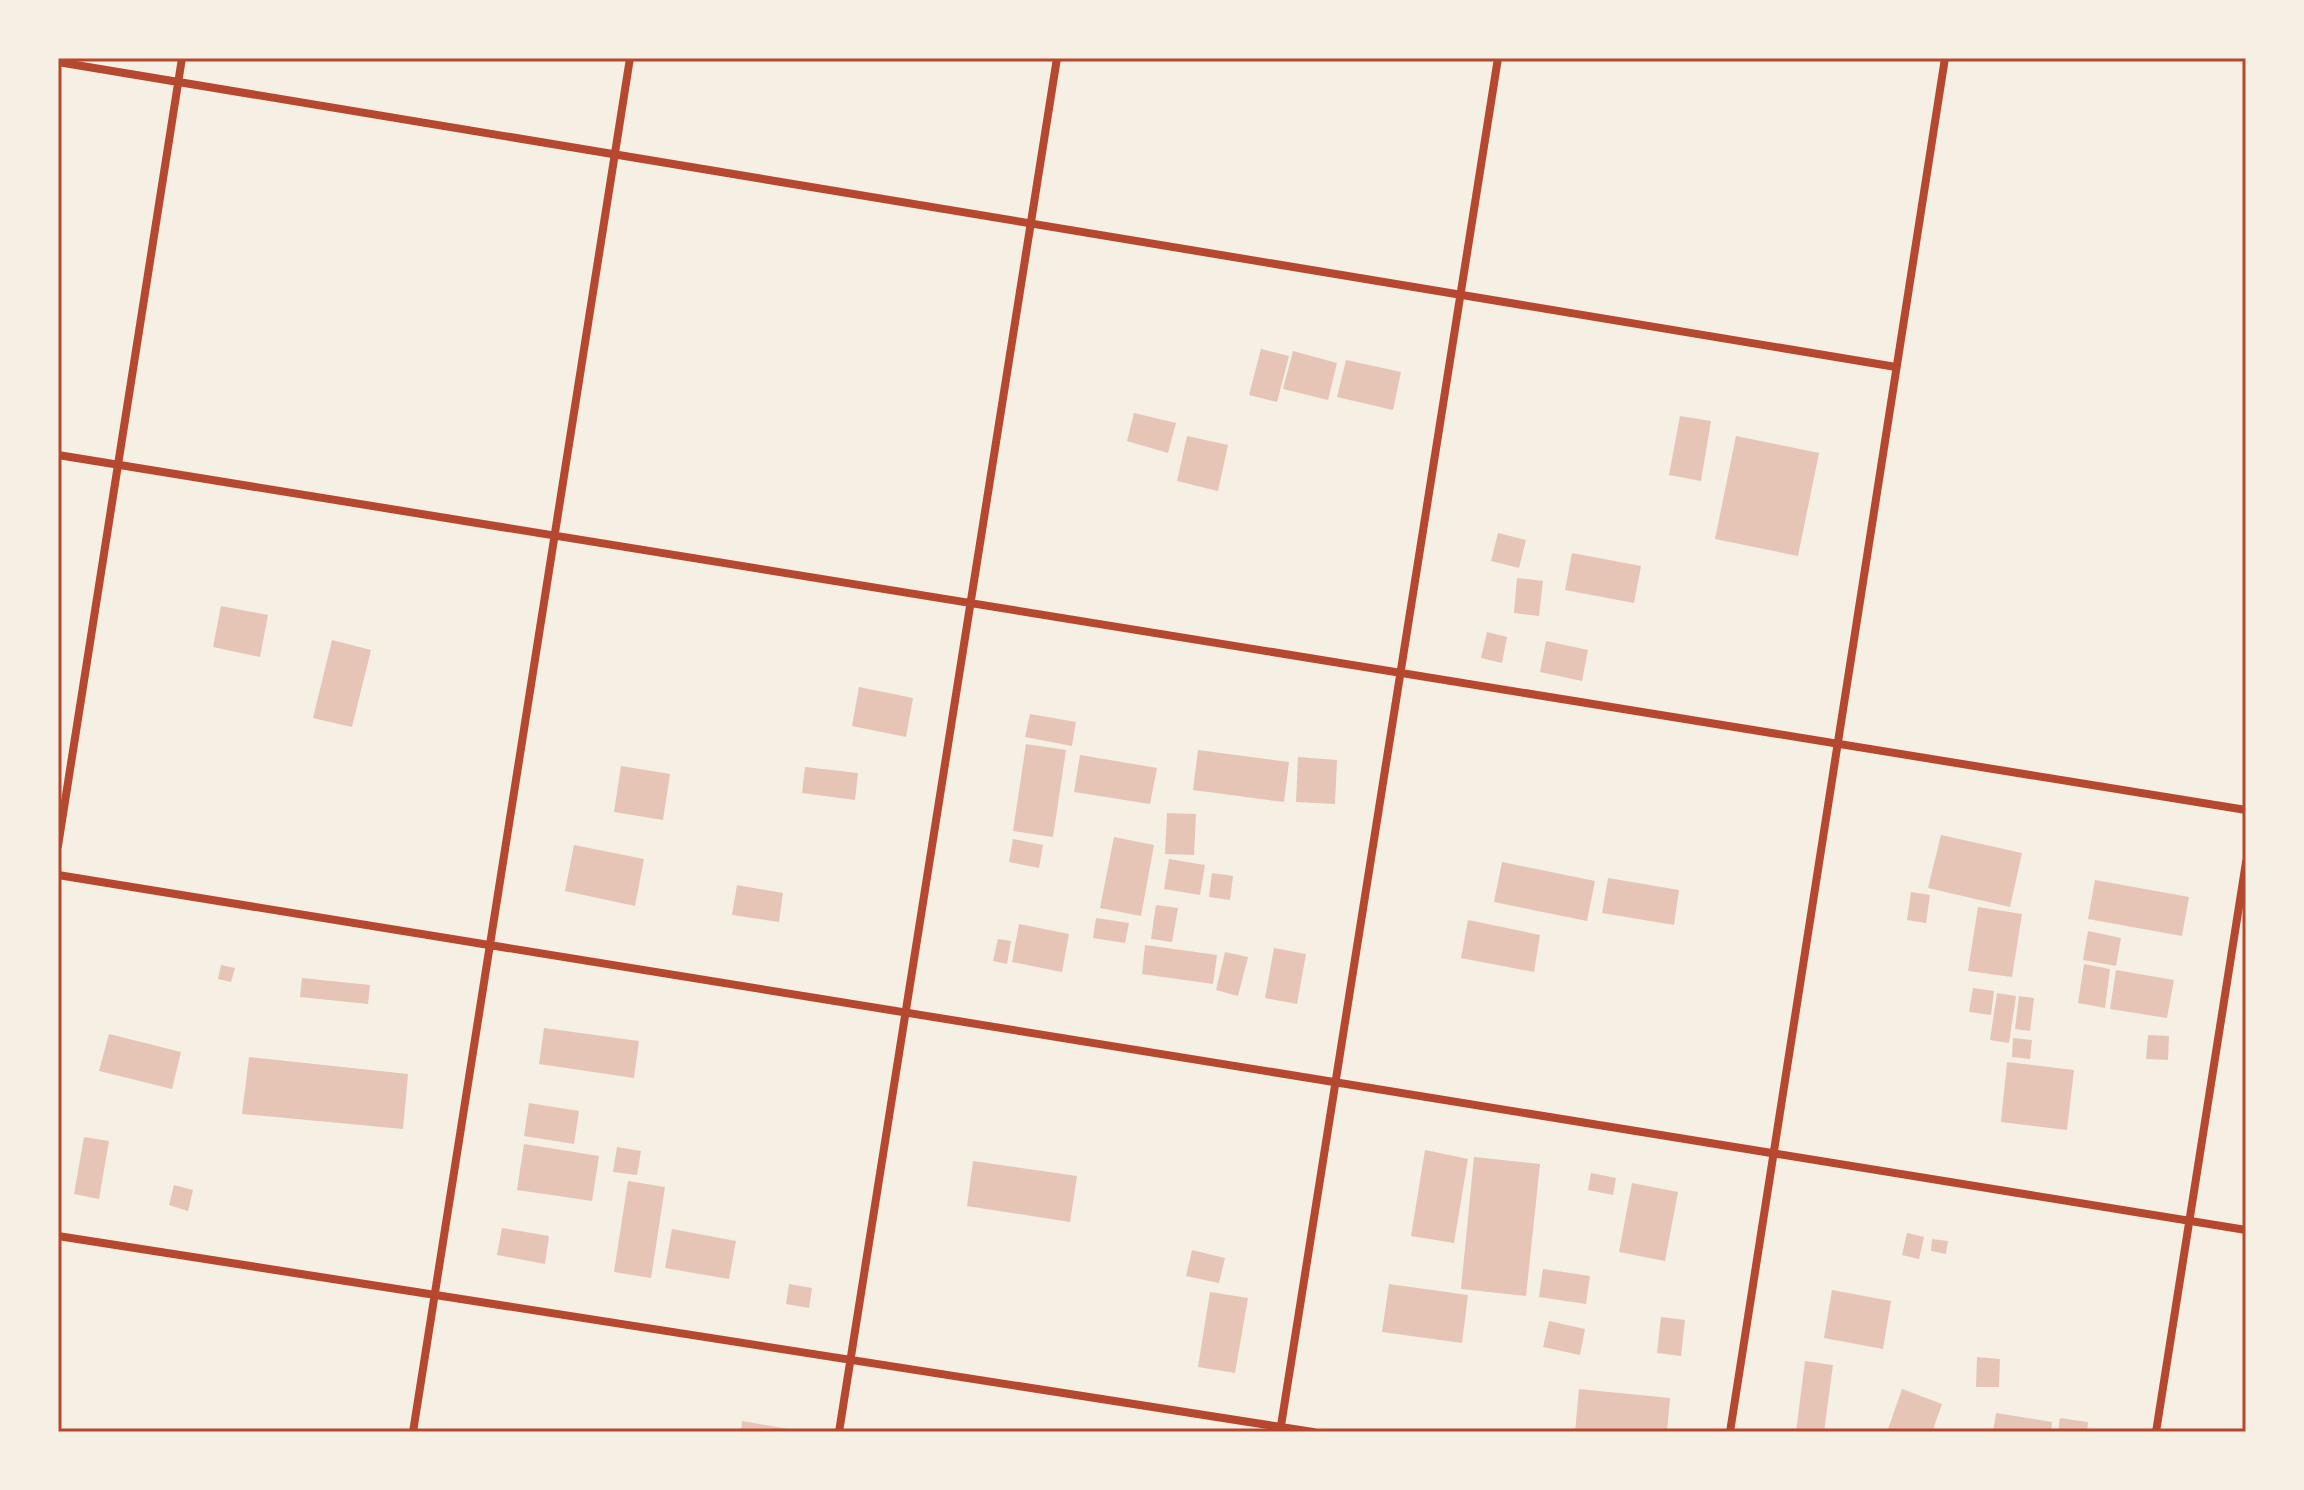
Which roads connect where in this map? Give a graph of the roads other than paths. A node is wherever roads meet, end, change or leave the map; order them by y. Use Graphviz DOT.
graph roads {
  1 [pos="182,58"];
  2 [pos="630,58"];
  3 [pos="1057,58"];
  4 [pos="1498,58"];
  5 [pos="1945,58"];
  6 [pos="58,62"];
  7 [pos="178,82"];
  8 [pos="615,154"];
  9 [pos="1030,223"];
  10 [pos="1461,295"];
  11 [pos="1896,367"];
  12 [pos="58,455"];
  13 [pos="118,465"];
  14 [pos="554,536"];
  15 [pos="970,603"];
  16 [pos="1401,673"];
  17 [pos="1837,744"];
  18 [pos="2246,810"];
  19 [pos="58,846"];
  20 [pos="2246,862"];
  21 [pos="58,875"];
  22 [pos="490,945"];
  23 [pos="906,1012"];
  24 [pos="1336,1082"];
  25 [pos="1774,1153"];
  26 [pos="2189,1221"];
  27 [pos="2246,1230"];
  28 [pos="58,1236"];
  29 [pos="435,1295"];
  30 [pos="851,1360"];
  31 [pos="1281,1430"];
  32 [pos="413,1432"];
  33 [pos="839,1432"];
  34 [pos="1313,1432"];
  35 [pos="1730,1432"];
  36 [pos="2156,1432"];
  1 -- 7 [label="street"];
  2 -- 8 [label="street"];
  3 -- 9 [label="street"];
  4 -- 10 [label="street"];
  5 -- 11 [label="street"];
  6 -- 7 [label="street"];
  7 -- 8 [label="street"];
  7 -- 13 [label="street"];
  8 -- 9 [label="street"];
  8 -- 14 [label="street"];
  9 -- 10 [label="street"];
  9 -- 15 [label="street"];
  10 -- 11 [label="street"];
  10 -- 16 [label="street"];
  11 -- 17 [label="street"];
  12 -- 13 [label="street"];
  13 -- 14 [label="street"];
  13 -- 19 [label="street"];
  14 -- 15 [label="street"];
  14 -- 22 [label="street"];
  15 -- 16 [label="street"];
  15 -- 23 [label="street"];
  16 -- 17 [label="street"];
  16 -- 24 [label="street"];
  17 -- 18 [label="street"];
  17 -- 25 [label="street"];
  20 -- 26 [label="street"];
  21 -- 22 [label="street"];
  22 -- 23 [label="street"];
  22 -- 29 [label="street"];
  23 -- 24 [label="street"];
  23 -- 30 [label="street"];
  24 -- 25 [label="street"];
  24 -- 31 [label="street"];
  25 -- 26 [label="street"];
  25 -- 35 [label="street"];
  26 -- 27 [label="street"];
  26 -- 36 [label="street"];
  28 -- 29 [label="street"];
  29 -- 30 [label="street"];
  29 -- 32 [label="street"];
  30 -- 31 [label="street"];
  30 -- 33 [label="street"];
  31 -- 34 [label="street"];
}
